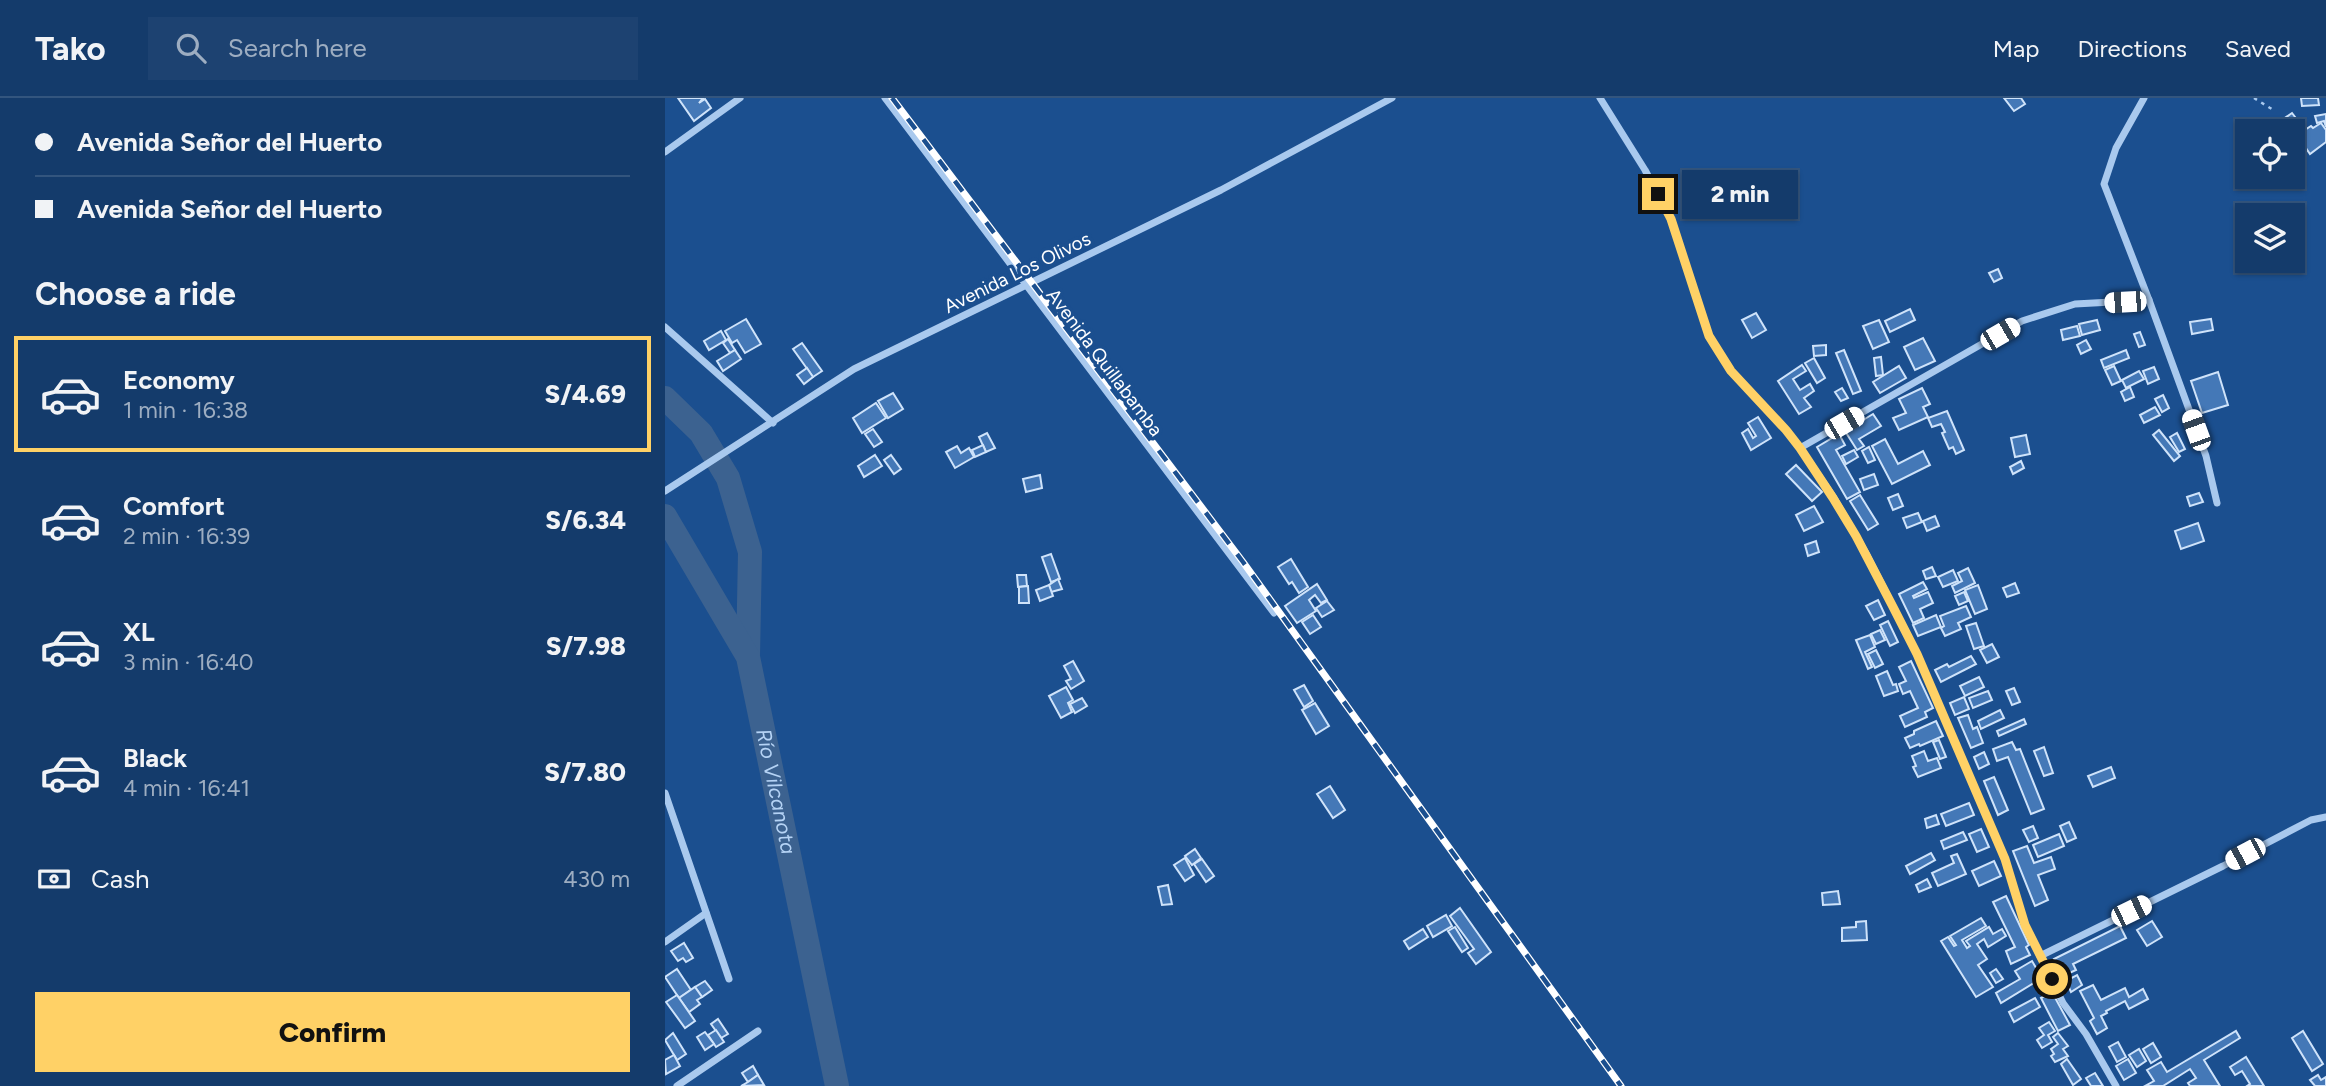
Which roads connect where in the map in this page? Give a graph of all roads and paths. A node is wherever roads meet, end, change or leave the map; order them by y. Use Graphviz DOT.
graph roads {
  1 [pos="740,98"];
  2 [pos="885,98"];
  3 [pos="1392,98"];
  4 [pos="1599,98"];
  5 [pos="2144,98"];
  6 [pos="2254,98"];
  7 [pos="2275,111"];
  8 [pos="665,152"];
  9 [pos="1028,285"];
  10 [pos="2150,300"];
  11 [pos="665,327"];
  12 [pos="773,423"];
  13 [pos="1800,448"];
  14 [pos="665,491"];
  15 [pos="2217,503"];
  16 [pos="1274,613"];
  17 [pos="665,795"];
  18 [pos="2326,817"];
  19 [pos="706,913"];
  20 [pos="665,942"];
  21 [pos="2040,956"];
  22 [pos="729,979"];
  23 [pos="758,1031"];
  24 [pos="677,1086"];
  25 [pos="2116,1086"];
  1 -- 8 [label="street"];
  2 -- 9 [label="street, Avenida Quillabamba"];
  3 -- 9 [label="street, Avenida Los Olivos"];
  4 -- 13 [label="street"];
  5 -- 10 [label="street"];
  6 -- 7 [label="path"];
  9 -- 12 [label="street, Avenida Los Olivos"];
  9 -- 16 [label="street, Avenida Quillabamba"];
  10 -- 13 [label="street"];
  10 -- 15 [label="street"];
  11 -- 12 [label="street"];
  12 -- 14 [label="street, Avenida Los Olivos"];
  13 -- 21 [label="street"];
  17 -- 19 [label="street"];
  18 -- 21 [label="street"];
  19 -- 20 [label="street"];
  19 -- 22 [label="street"];
  21 -- 25 [label="street"];
  23 -- 24 [label="street"];
}
